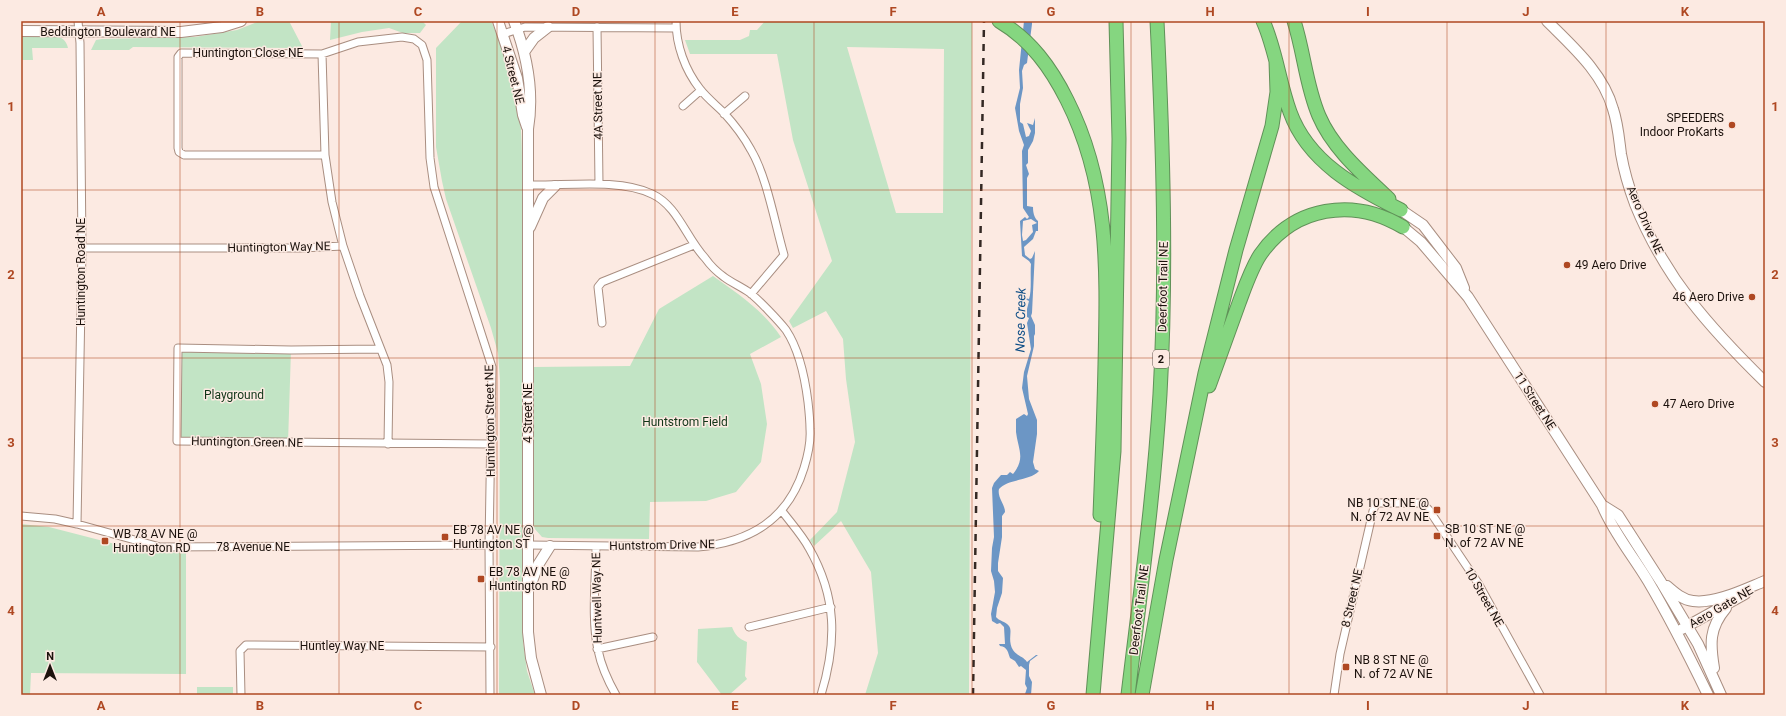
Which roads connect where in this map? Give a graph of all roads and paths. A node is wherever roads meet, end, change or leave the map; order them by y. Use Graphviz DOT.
graph roads {
  1 [pos="78,21"];
  2 [pos="241,21"];
  3 [pos="498,21"];
  4 [pos="999,21"];
  5 [pos="1116,21"];
  6 [pos="1157,21"];
  7 [pos="1263,21"];
  8 [pos="1294,21"];
  9 [pos="1546,21"];
  10 [pos="676,24"];
  11 [pos="515,25"];
  12 [pos="548,27"];
  13 [pos="597,27"];
  14 [pos="21,32"];
  15 [pos="78,32"];
  16 [pos="503,34"];
  17 [pos="524,52"];
  18 [pos="322,54"];
  19 [pos="427,60"];
  20 [pos="1276,61"];
  21 [pos="701,90"];
  22 [pos="745,96"];
  23 [pos="683,106"];
  24 [pos="724,114"];
  25 [pos="528,129"];
  26 [pos="325,155"];
  27 [pos="599,184"];
  28 [pos="529,186"];
  29 [pos="555,186"];
  30 [pos="1401,210"];
  31 [pos="1403,227"];
  32 [pos="528,232"];
  33 [pos="694,245"];
  34 [pos="343,246"];
  35 [pos="82,248"];
  36 [pos="751,294"];
  37 [pos="1468,297"];
  38 [pos="602,323"];
  39 [pos="379,349"];
  40 [pos="1765,382"];
  41 [pos="388,444"];
  42 [pos="491,444"];
  43 [pos="1188,452"];
  44 [pos="1376,503"];
  45 [pos="1602,505"];
  46 [pos="782,511"];
  47 [pos="21,516"];
  48 [pos="77,524"];
  49 [pos="528,544"];
  50 [pos="489,545"];
  51 [pos="550,546"];
  52 [pos="596,546"];
  53 [pos="1765,581"];
  54 [pos="1662,582"];
  55 [pos="527,596"];
  56 [pos="1731,602"];
  57 [pos="831,607"];
  58 [pos="1101,608"];
  59 [pos="1689,626"];
  60 [pos="749,627"];
  61 [pos="1677,632"];
  62 [pos="653,637"];
  63 [pos="491,647"];
  64 [pos="598,649"];
  65 [pos="1714,677"];
  66 [pos="241,695"];
  67 [pos="490,695"];
  68 [pos="541,695"];
  69 [pos="616,695"];
  70 [pos="821,695"];
  71 [pos="1093,695"];
  72 [pos="1128,695"];
  73 [pos="1142,695"];
  74 [pos="1334,695"];
  75 [pos="1540,695"];
  76 [pos="1708,695"];
  77 [pos="1722,695"];
  1 -- 15 [label="street, Huntington Road NE"];
  2 -- 15 [label="street, Beddington Boulevard NE"];
  3 -- 16 [label="street, 4 Street NE"];
  4 -- 58 [label="highway"];
  5 -- 58 [label="highway"];
  6 -- 72 [label="highway, Deerfoot Trail NE / 2"];
  7 -- 20 [label="highway"];
  8 -- 30 [label="highway"];
  9 -- 40 [label="street, Aero Drive NE"];
  10 -- 13 [label="street"];
  10 -- 21 [label="street"];
  11 -- 12 [label="street"];
  11 -- 16 [label="street"];
  11 -- 17 [label="street, 4 Street NE"];
  12 -- 13 [label="street"];
  12 -- 17 [label="street"];
  13 -- 27 [label="street, 4A Street NE"];
  14 -- 15 [label="street, Beddington Boulevard NE"];
  15 -- 35 [label="street, Huntington Road NE"];
  16 -- 25 [label="street, 4 Street NE"];
  17 -- 25 [label="street, 4 Street NE"];
  18 -- 19 [label="street, Huntington Close NE"];
  18 -- 26 [label="street"];
  18 -- 26 [label="street, Huntington Close NE"];
  19 -- 42 [label="street, Huntington Street NE"];
  20 -- 30 [label="highway"];
  20 -- 43 [label="highway"];
  21 -- 23 [label="street"];
  21 -- 24 [label="street"];
  22 -- 24 [label="street"];
  24 -- 36 [label="street"];
  25 -- 28 [label="street, 4 Street NE"];
  26 -- 34 [label="street"];
  27 -- 29 [label="street, Huntstrom Drive NE"];
  27 -- 33 [label="street, Huntstrom Drive NE"];
  28 -- 29 [label="street, Huntstrom Drive NE"];
  28 -- 32 [label="street, 4 Street NE"];
  29 -- 32 [label="street"];
  30 -- 37 [label="street, 11 Street NE"];
  31 -- 37 [label="street, 11 Street NE"];
  31 -- 43 [label="highway"];
  32 -- 49 [label="street, 4 Street NE"];
  33 -- 36 [label="street, Huntstrom Drive NE"];
  33 -- 38 [label="street"];
  34 -- 35 [label="street, Huntington Way NE"];
  34 -- 39 [label="street, Huntington Way NE"];
  35 -- 48 [label="street, Huntington Road NE"];
  36 -- 46 [label="street, Huntstrom Drive NE"];
  37 -- 45 [label="street, 11 Street NE"];
  39 -- 41 [label="street, Huntington Way NE"];
  39 -- 41 [label="street, Huntington Green NE"];
  41 -- 42 [label="street, Huntington Green NE"];
  42 -- 50 [label="street, Huntington Street NE"];
  43 -- 73 [label="highway"];
  44 -- 74 [label="street, 8 Street NE"];
  44 -- 75 [label="street, 10 Street NE"];
  45 -- 54 [label="street, 11 Street NE"];
  45 -- 61 [label="street, 11 Street NE"];
  46 -- 52 [label="street, Huntstrom Drive NE"];
  46 -- 57 [label="street"];
  47 -- 48 [label="street, 78 Avenue NE"];
  48 -- 50 [label="street, 78 Avenue NE"];
  49 -- 51 [label="street, Huntstrom Drive NE"];
  49 -- 55 [label="street, 4 Street NE"];
  50 -- 63 [label="street, Huntington Street NE"];
  51 -- 52 [label="street, Huntstrom Drive NE"];
  51 -- 55 [label="street"];
  52 -- 64 [label="street, Huntwell Way NE"];
  53 -- 54 [label="street"];
  53 -- 56 [label="street, Aero Gate NE"];
  54 -- 59 [label="street, 11 Street NE"];
  55 -- 68 [label="street, 4 Street NE"];
  56 -- 59 [label="street, Aero Gate NE"];
  56 -- 65 [label="street"];
  57 -- 60 [label="street"];
  57 -- 70 [label="street"];
  58 -- 71 [label="highway"];
  59 -- 61 [label="street, Aero Gate NE"];
  59 -- 65 [label="street, 11 Street NE"];
  61 -- 76 [label="street, 11 Street NE"];
  62 -- 64 [label="street"];
  63 -- 66 [label="street, Huntley Way NE"];
  63 -- 67 [label="street, Huntington Street NE"];
  64 -- 69 [label="street, Huntwell Way NE"];
  65 -- 77 [label="street, 11 Street NE"];
}
